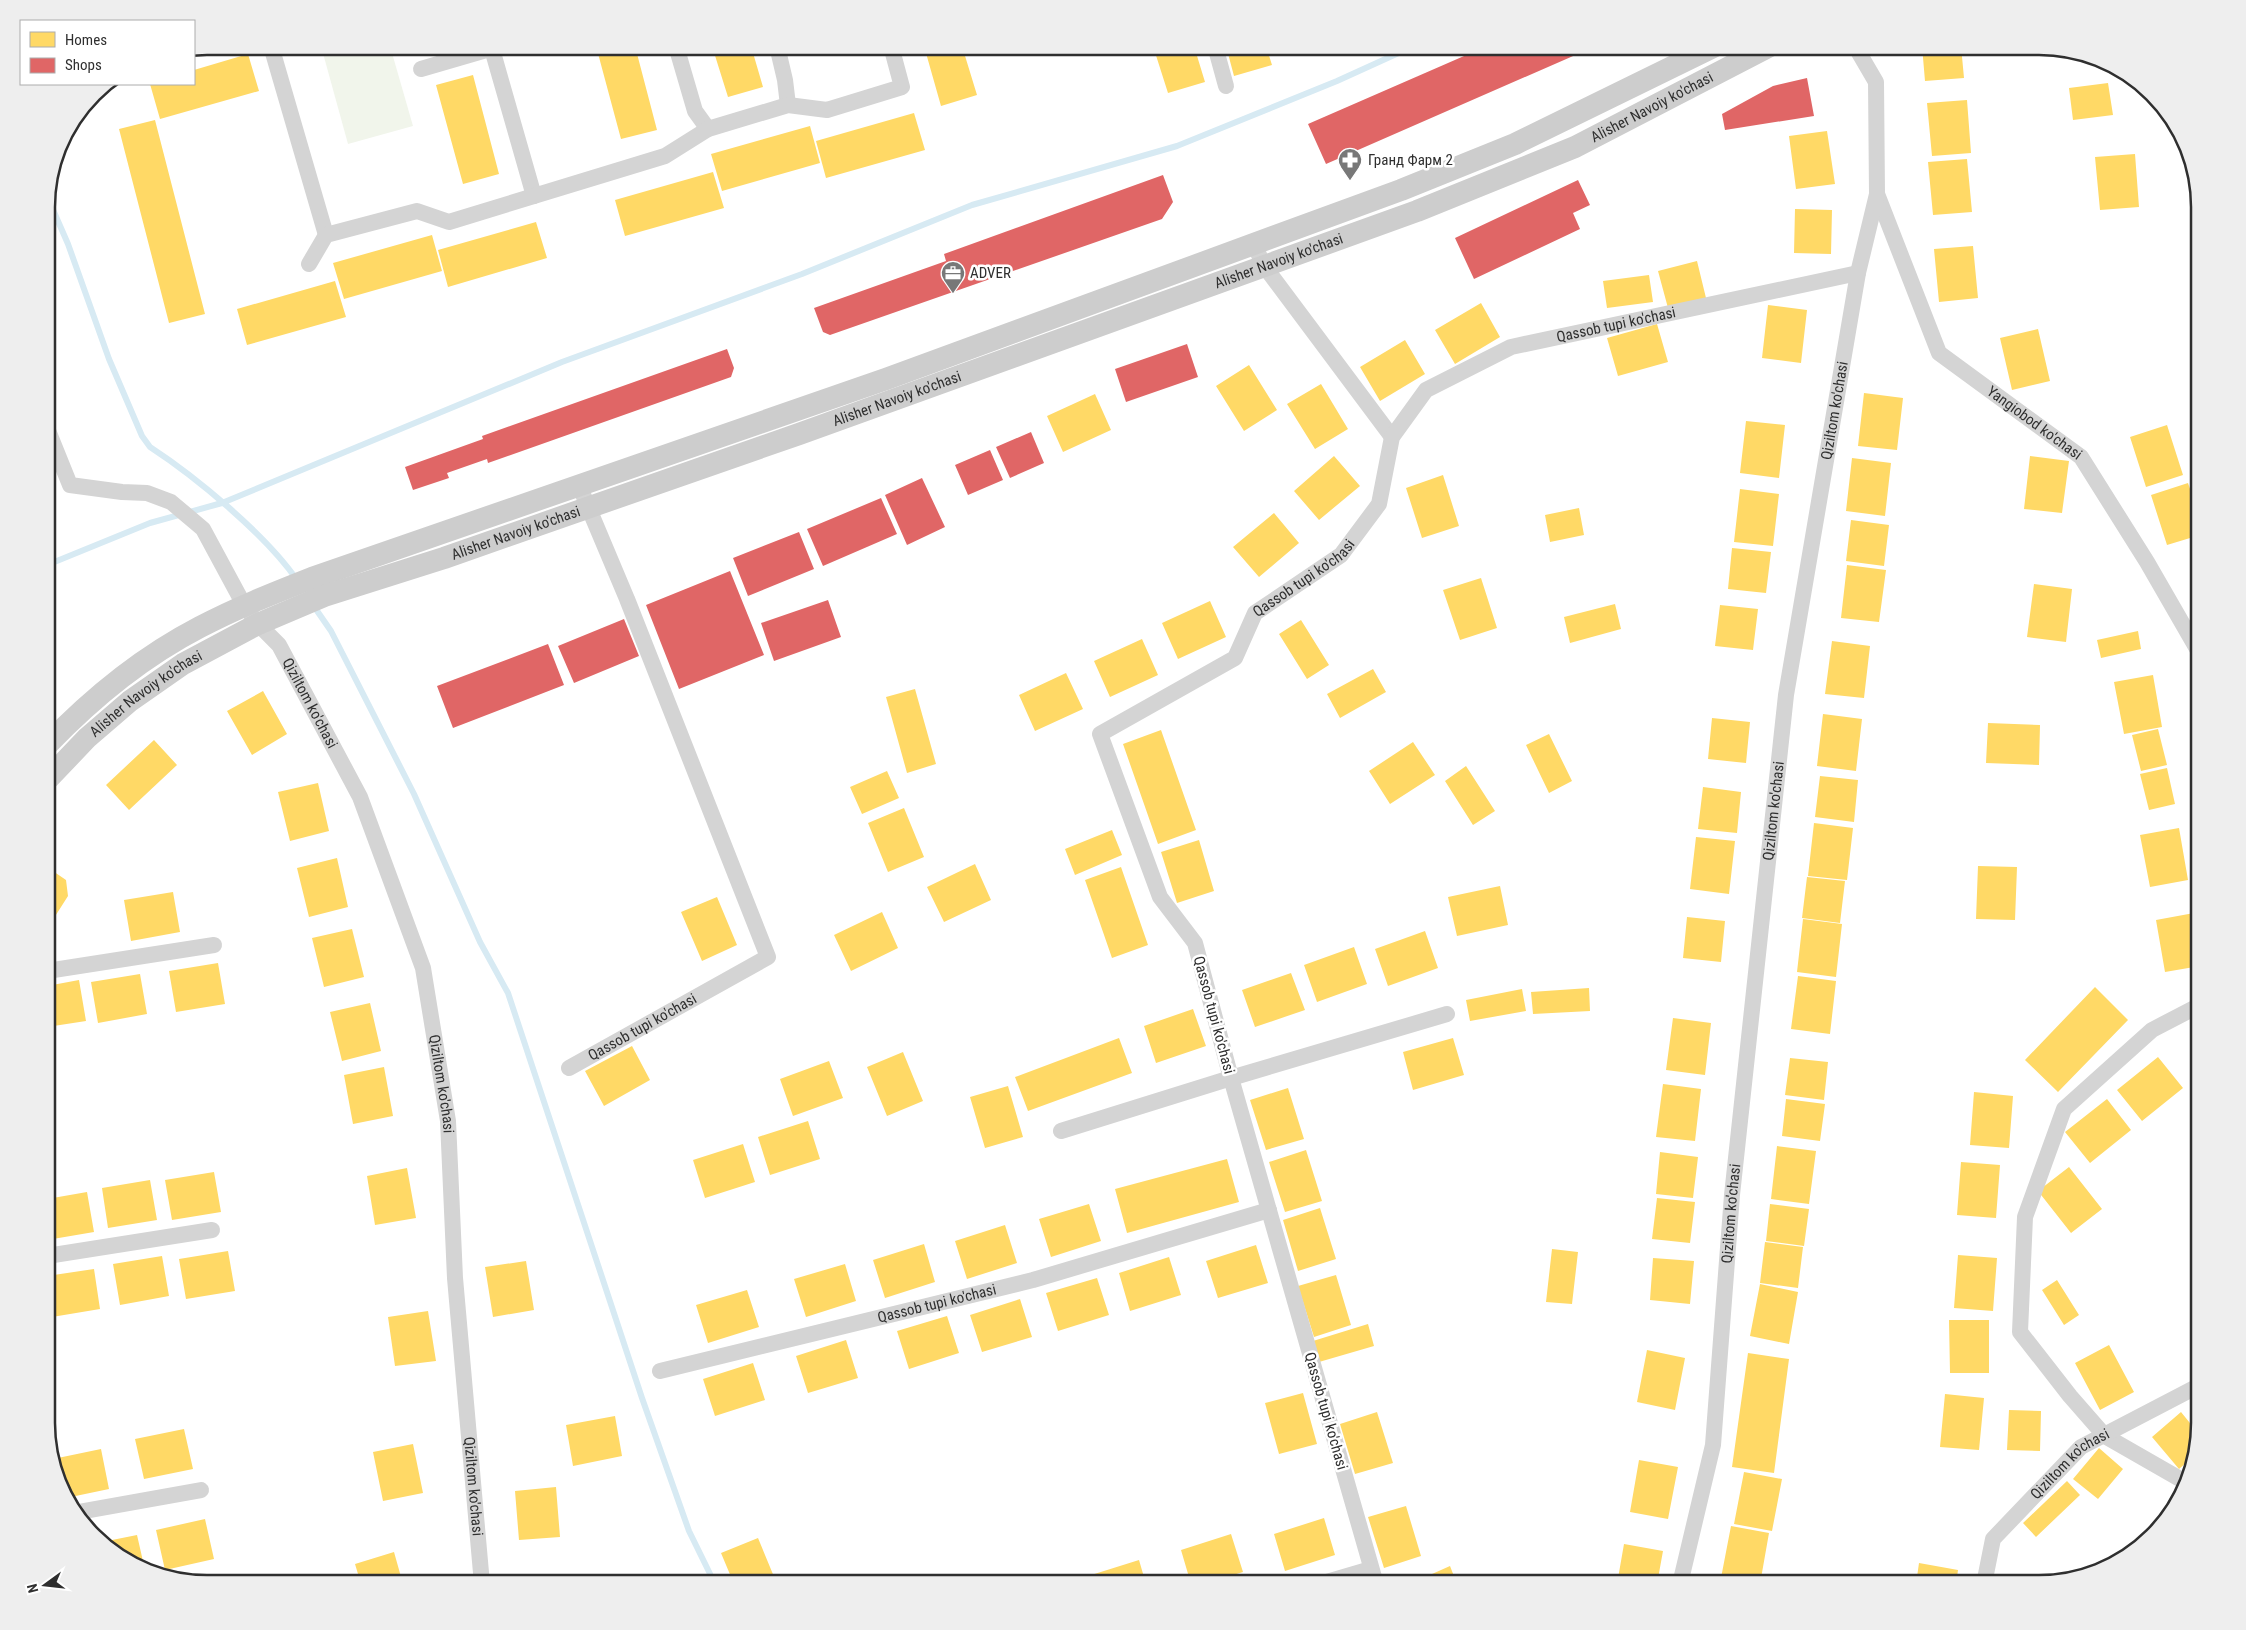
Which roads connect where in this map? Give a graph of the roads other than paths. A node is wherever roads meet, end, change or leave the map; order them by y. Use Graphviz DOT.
graph roads {
  1 [pos="274,55"];
  2 [pos="469,55"];
  3 [pos="498,55"];
  4 [pos="679,55"];
  5 [pos="779,55"];
  6 [pos="893,55"];
  7 [pos="1217,55"];
  8 [pos="1697,55"];
  9 [pos="1753,55"];
  10 [pos="1860,55"];
  11 [pos="421,69"];
  12 [pos="1226,86"];
  13 [pos="788,105"];
  14 [pos="708,129"];
  15 [pos="1877,194"];
  16 [pos="534,196"];
  17 [pos="326,235"];
  18 [pos="1254,245"];
  19 [pos="309,264"];
  20 [pos="1265,267"];
  21 [pos="1858,273"];
  22 [pos="1080,308"];
  23 [pos="1089,330"];
  24 [pos="1392,437"];
  25 [pos="55,448"];
  26 [pos="579,486"];
  27 [pos="588,507"];
  28 [pos="244,605"];
  29 [pos="258,624"];
  30 [pos="2191,638"];
  31 [pos="55,737"];
  32 [pos="55,772"];
  33 [pos="214,945"];
  34 [pos="55,970"];
  35 [pos="2191,1009"];
  36 [pos="1447,1014"];
  37 [pos="569,1068"];
  38 [pos="1231,1078"];
  39 [pos="1061,1131"];
  40 [pos="1269,1210"];
  41 [pos="212,1230"];
  42 [pos="55,1255"];
  43 [pos="660,1371"];
  44 [pos="2191,1390"];
  45 [pos="2105,1436"];
  46 [pos="2180,1479"];
  47 [pos="201,1490"];
  48 [pos="84,1511"];
  49 [pos="481,1575"];
  50 [pos="1374,1575"];
  51 [pos="1682,1575"];
  52 [pos="1986,1575"];
  1 -- 17 [label="street"];
  2 -- 11 [label="street"];
  3 -- 16 [label="street"];
  4 -- 14 [label="street"];
  5 -- 13 [label="street"];
  6 -- 13 [label="street"];
  7 -- 12 [label="street"];
  8 -- 18 [label="main road, Alisher Navoiy ko'chasi"];
  9 -- 20 [label="main road, Alisher Navoiy ko'chasi"];
  10 -- 15 [label="street, Qiziltom ko'chasi"];
  13 -- 14 [label="street"];
  14 -- 16 [label="street"];
  15 -- 21 [label="street, Qiziltom ko'chasi"];
  15 -- 30 [label="street, Yangiobod ko'chasi"];
  16 -- 17 [label="street"];
  17 -- 19 [label="street"];
  18 -- 20 [label="street"];
  18 -- 22 [label="main road, Alisher Navoiy ko'chasi"];
  20 -- 23 [label="main road, Alisher Navoiy ko'chasi"];
  20 -- 24 [label="street"];
  21 -- 24 [label="street, Qassob tupi ko'chasi"];
  21 -- 51 [label="street, Qiziltom ko'chasi"];
  22 -- 23 [label="main road"];
  22 -- 26 [label="main road, Alisher Navoiy ko'chasi"];
  23 -- 27 [label="main road, Alisher Navoiy ko'chasi"];
  24 -- 38 [label="street, Qassob tupi ko'chasi"];
  25 -- 28 [label="street, Qiziltom ko'chasi"];
  26 -- 27 [label="street"];
  26 -- 28 [label="main road, Alisher Navoiy ko'chasi"];
  27 -- 29 [label="main road, Alisher Navoiy ko'chasi"];
  27 -- 37 [label="street, Qassob tupi ko'chasi"];
  28 -- 29 [label="street, Qiziltom ko'chasi"];
  28 -- 31 [label="main road, Alisher Navoiy ko'chasi"];
  29 -- 32 [label="main road, Alisher Navoiy ko'chasi"];
  29 -- 49 [label="street, Qiziltom ko'chasi"];
  33 -- 34 [label="street"];
  35 -- 45 [label="street"];
  36 -- 38 [label="street"];
  38 -- 39 [label="street"];
  38 -- 40 [label="street, Qassob tupi ko'chasi"];
  40 -- 43 [label="street, Qassob tupi ko'chasi"];
  40 -- 50 [label="street, Qassob tupi ko'chasi"];
  41 -- 42 [label="street"];
  44 -- 45 [label="street, Qiziltom ko'chasi"];
  45 -- 46 [label="street"];
  45 -- 52 [label="street, Qiziltom ko'chasi"];
  47 -- 48 [label="street"];
}
